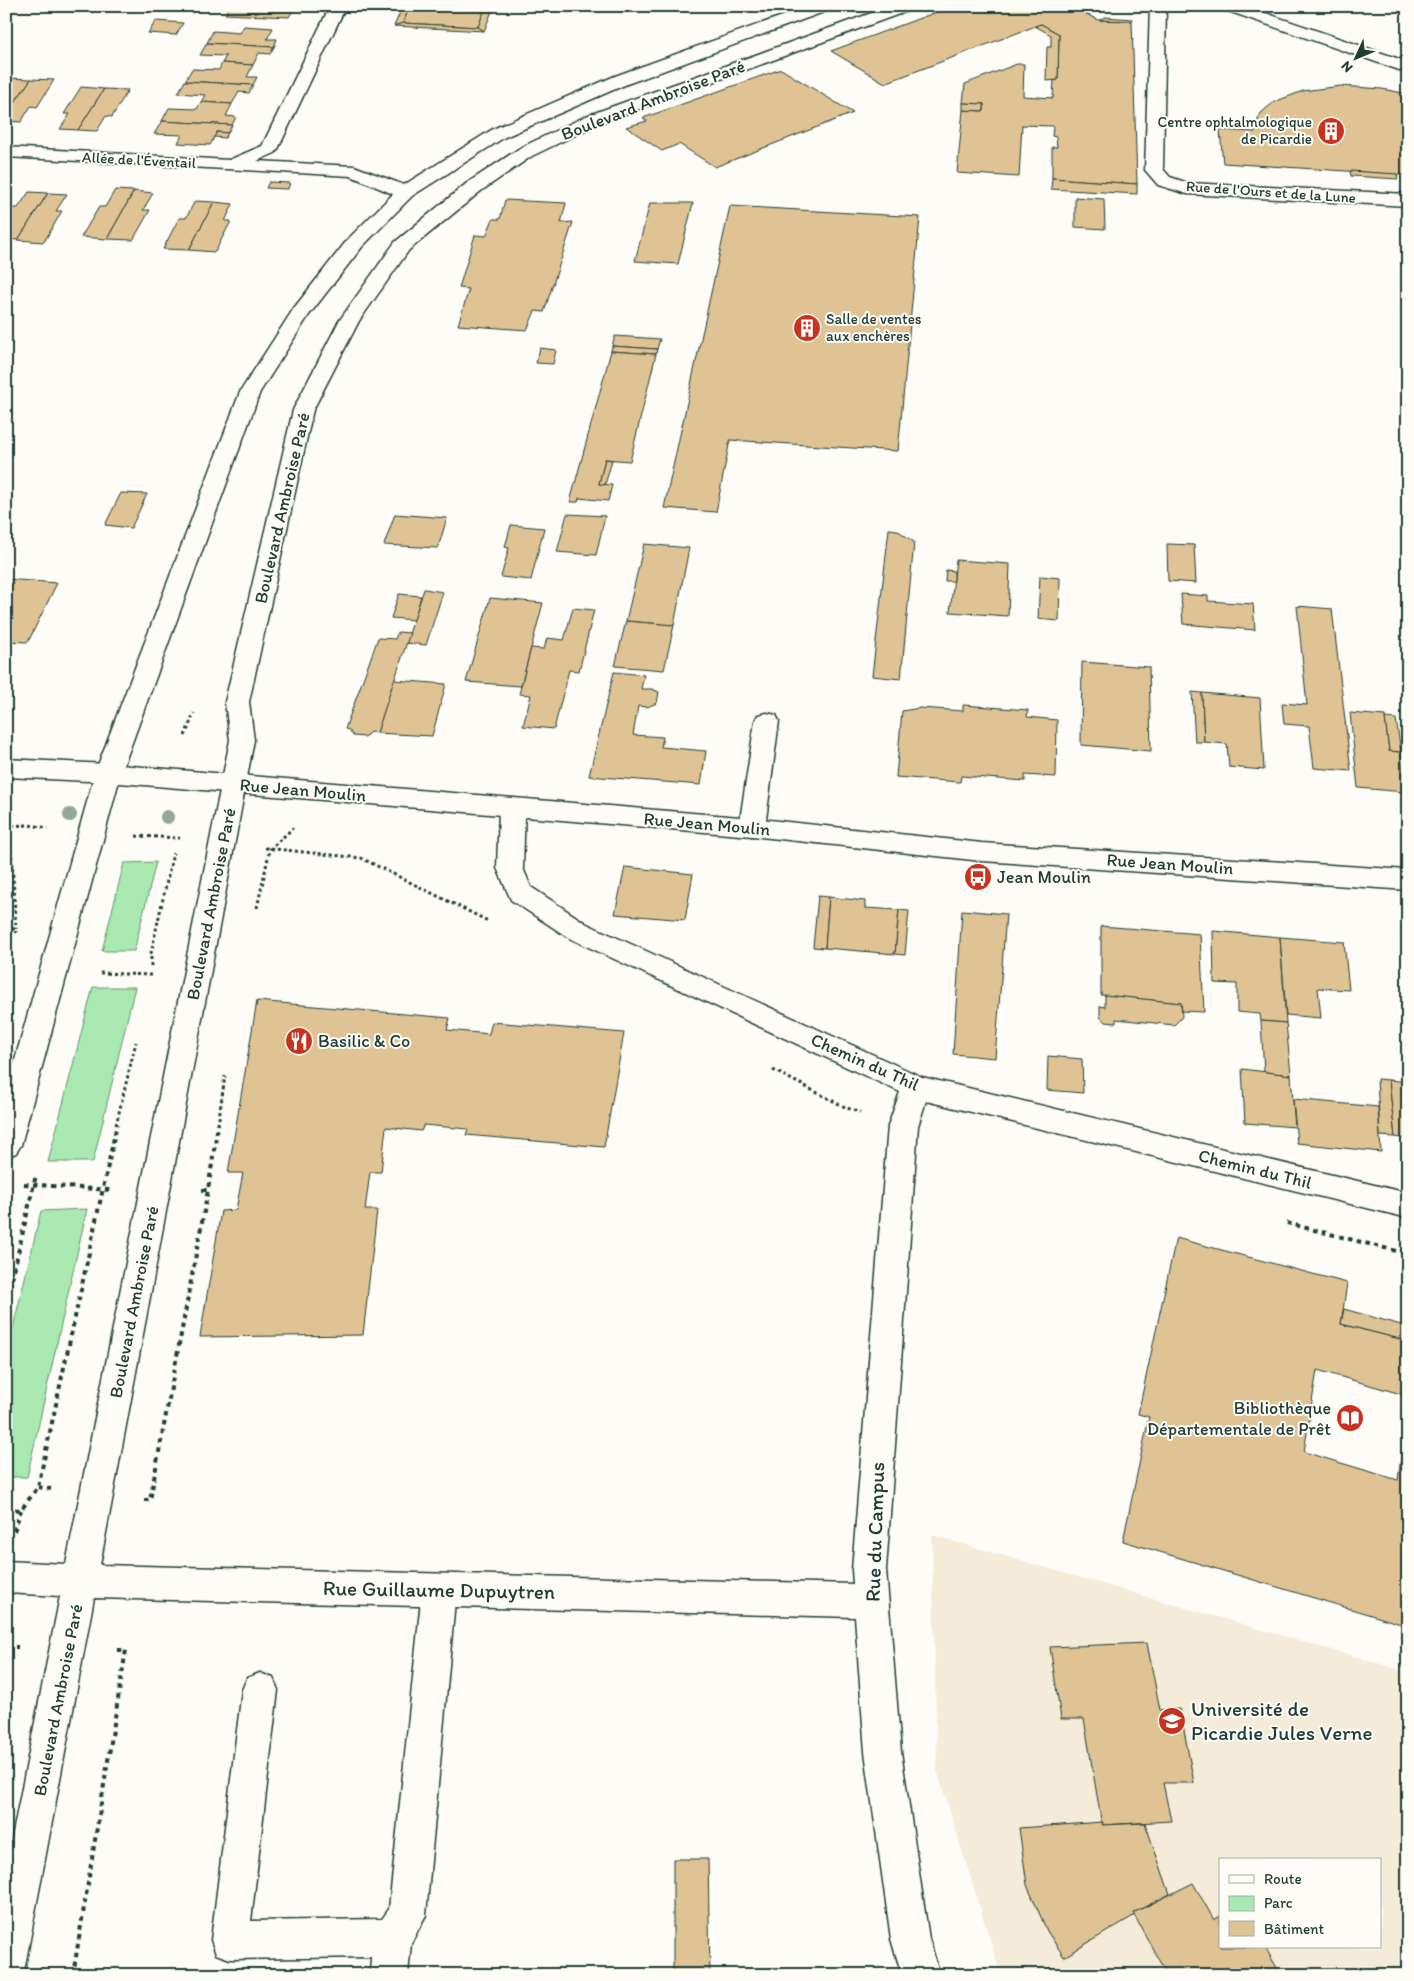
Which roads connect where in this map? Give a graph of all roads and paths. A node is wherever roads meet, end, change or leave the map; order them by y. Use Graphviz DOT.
graph roads {
  1 [pos="338,6"];
  2 [pos="826,6"];
  3 [pos="907,6"];
  4 [pos="1158,6"];
  5 [pos="1228,6"];
  6 [pos="1408,68"];
  7 [pos="6,152"];
  8 [pos="232,166"];
  9 [pos="406,192"];
  10 [pos="1408,200"];
  11 [pos="196,711"];
  12 [pos="767,721"];
  13 [pos="185,736"];
  14 [pos="6,768"];
  15 [pos="108,773"];
  16 [pos="233,784"];
  17 [pos="309,791"];
  18 [pos="512,808"];
  19 [pos="8,826"];
  20 [pos="752,827"];
  21 [pos="92,834"];
  22 [pos="177,838"];
  23 [pos="222,844"];
  24 [pos="270,849"];
  25 [pos="1408,880"];
  26 [pos="255,916"];
  27 [pos="495,925"];
  28 [pos="16,929"];
  29 [pos="93,973"];
  30 [pos="151,975"];
  31 [pos="149,984"];
  32 [pos="136,1041"];
  33 [pos="768,1067"];
  34 [pos="916,1087"];
  35 [pos="903,1126"];
  36 [pos="6,1145"];
  37 [pos="34,1184"];
  38 [pos="101,1190"];
  39 [pos="1408,1206"];
  40 [pos="6,1509"];
  41 [pos="6,1577"];
  42 [pos="81,1581"];
  43 [pos="439,1590"];
  44 [pos="871,1601"];
  45 [pos="260,1690"];
  46 [pos="392,1938"];
  47 [pos="6,1966"];
  48 [pos="388,1975"];
  49 [pos="922,1975"];
  1 -- 8 [label="street, Allée de l'Éventail"];
  2 -- 9 [label="street, Boulevard Ambroise Paré"];
  3 -- 16 [label="street, Boulevard Ambroise Paré"];
  4 -- 10 [label="street, Rue de l'Ours et de la Lune"];
  5 -- 6 [label="street"];
  7 -- 8 [label="street, Allée de l'Éventail"];
  8 -- 9 [label="street"];
  9 -- 15 [label="street, Boulevard Ambroise Paré"];
  11 -- 13 [label="path"];
  12 -- 20 [label="street"];
  14 -- 15 [label="street, Rue Jean Moulin"];
  15 -- 16 [label="street, Rue Jean Moulin"];
  15 -- 21 [label="street, Boulevard Ambroise Paré"];
  16 -- 17 [label="street, Rue Jean Moulin"];
  16 -- 23 [label="street, Boulevard Ambroise Paré"];
  17 -- 18 [label="street, Rue Jean Moulin"];
  17 -- 24 [label="path"];
  18 -- 20 [label="street, Rue Jean Moulin"];
  18 -- 34 [label="street, Chemin du Thil"];
  19 -- 21 [label="path"];
  19 -- 28 [label="path"];
  20 -- 25 [label="street, Rue Jean Moulin"];
  21 -- 22 [label="path"];
  21 -- 36 [label="street, Boulevard Ambroise Paré"];
  22 -- 23 [label="path"];
  22 -- 30 [label="path"];
  23 -- 24 [label="path"];
  23 -- 42 [label="street, Boulevard Ambroise Paré"];
  24 -- 26 [label="path"];
  24 -- 27 [label="path"];
  29 -- 30 [label="path"];
  30 -- 31 [label="path"];
  32 -- 38 [label="path"];
  33 -- 35 [label="path"];
  34 -- 35 [label="street, Rue du Campus"];
  34 -- 39 [label="street, Chemin du Thil"];
  35 -- 44 [label="street, Rue du Campus"];
  37 -- 38 [label="path"];
  38 -- 40 [label="path"];
  41 -- 42 [label="street, Rue Guillaume Dupuytren"];
  42 -- 43 [label="street, Rue Guillaume Dupuytren"];
  42 -- 47 [label="street, Boulevard Ambroise Paré"];
  43 -- 44 [label="street, Rue Guillaume Dupuytren"];
  43 -- 46 [label="street"];
  44 -- 49 [label="street, Rue du Campus"];
  45 -- 46 [label="street"];
  46 -- 48 [label="street"];
}
